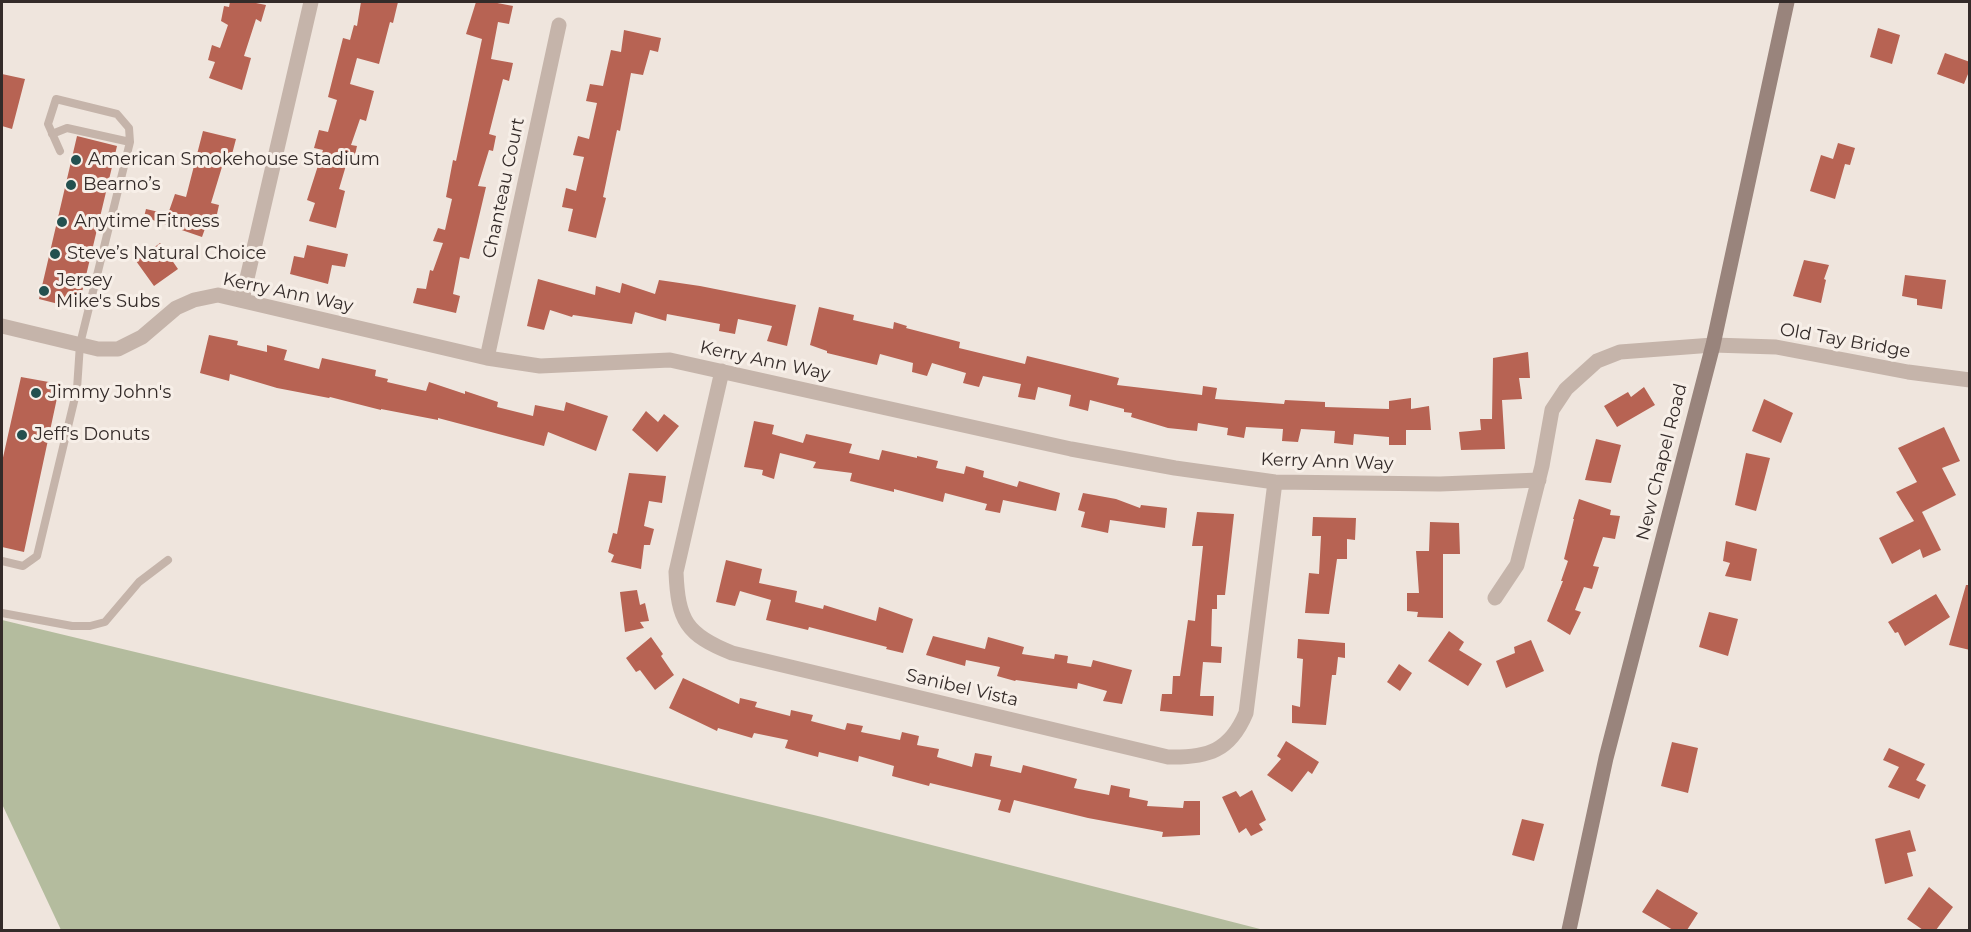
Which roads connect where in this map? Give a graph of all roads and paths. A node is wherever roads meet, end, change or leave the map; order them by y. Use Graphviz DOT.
graph roads {
  1 [pos="311,2"];
  2 [pos="1787,2"];
  3 [pos="559,25"];
  4 [pos="52,134"];
  5 [pos="130,142"];
  6 [pos="60,151"];
  7 [pos="242,300"];
  8 [pos="2,326"];
  9 [pos="80,344"];
  10 [pos="1713,345"];
  11 [pos="487,358"];
  12 [pos="722,371"];
  13 [pos="1970,380"];
  14 [pos="1539,480"];
  15 [pos="1275,483"];
  16 [pos="168,560"];
  17 [pos="2,561"];
  18 [pos="1495,598"];
  19 [pos="2,613"];
  20 [pos="1569,930"];
  1 -- 7 [label="street"];
  2 -- 10 [label="street, New Chapel Road"];
  3 -- 11 [label="street, Chanteau Court"];
  4 -- 5 [label="lane"];
  4 -- 5 [label="lane"];
  4 -- 6 [label="lane"];
  5 -- 9 [label="lane"];
  7 -- 9 [label="street, Kerry Ann Way"];
  7 -- 11 [label="street, Kerry Ann Way"];
  8 -- 9 [label="street, Kerry Ann Way"];
  9 -- 17 [label="lane"];
  10 -- 13 [label="street, Old Tay Bridge"];
  10 -- 14 [label="street, Old Tay Bridge"];
  10 -- 20 [label="street, New Chapel Road"];
  11 -- 12 [label="street, Kerry Ann Way"];
  12 -- 15 [label="street, Kerry Ann Way"];
  12 -- 15 [label="street, Sanibel Vista"];
  14 -- 15 [label="street, Kerry Ann Way"];
  14 -- 18 [label="street, Old Tay Bridge"];
  16 -- 19 [label="lane"];
}
